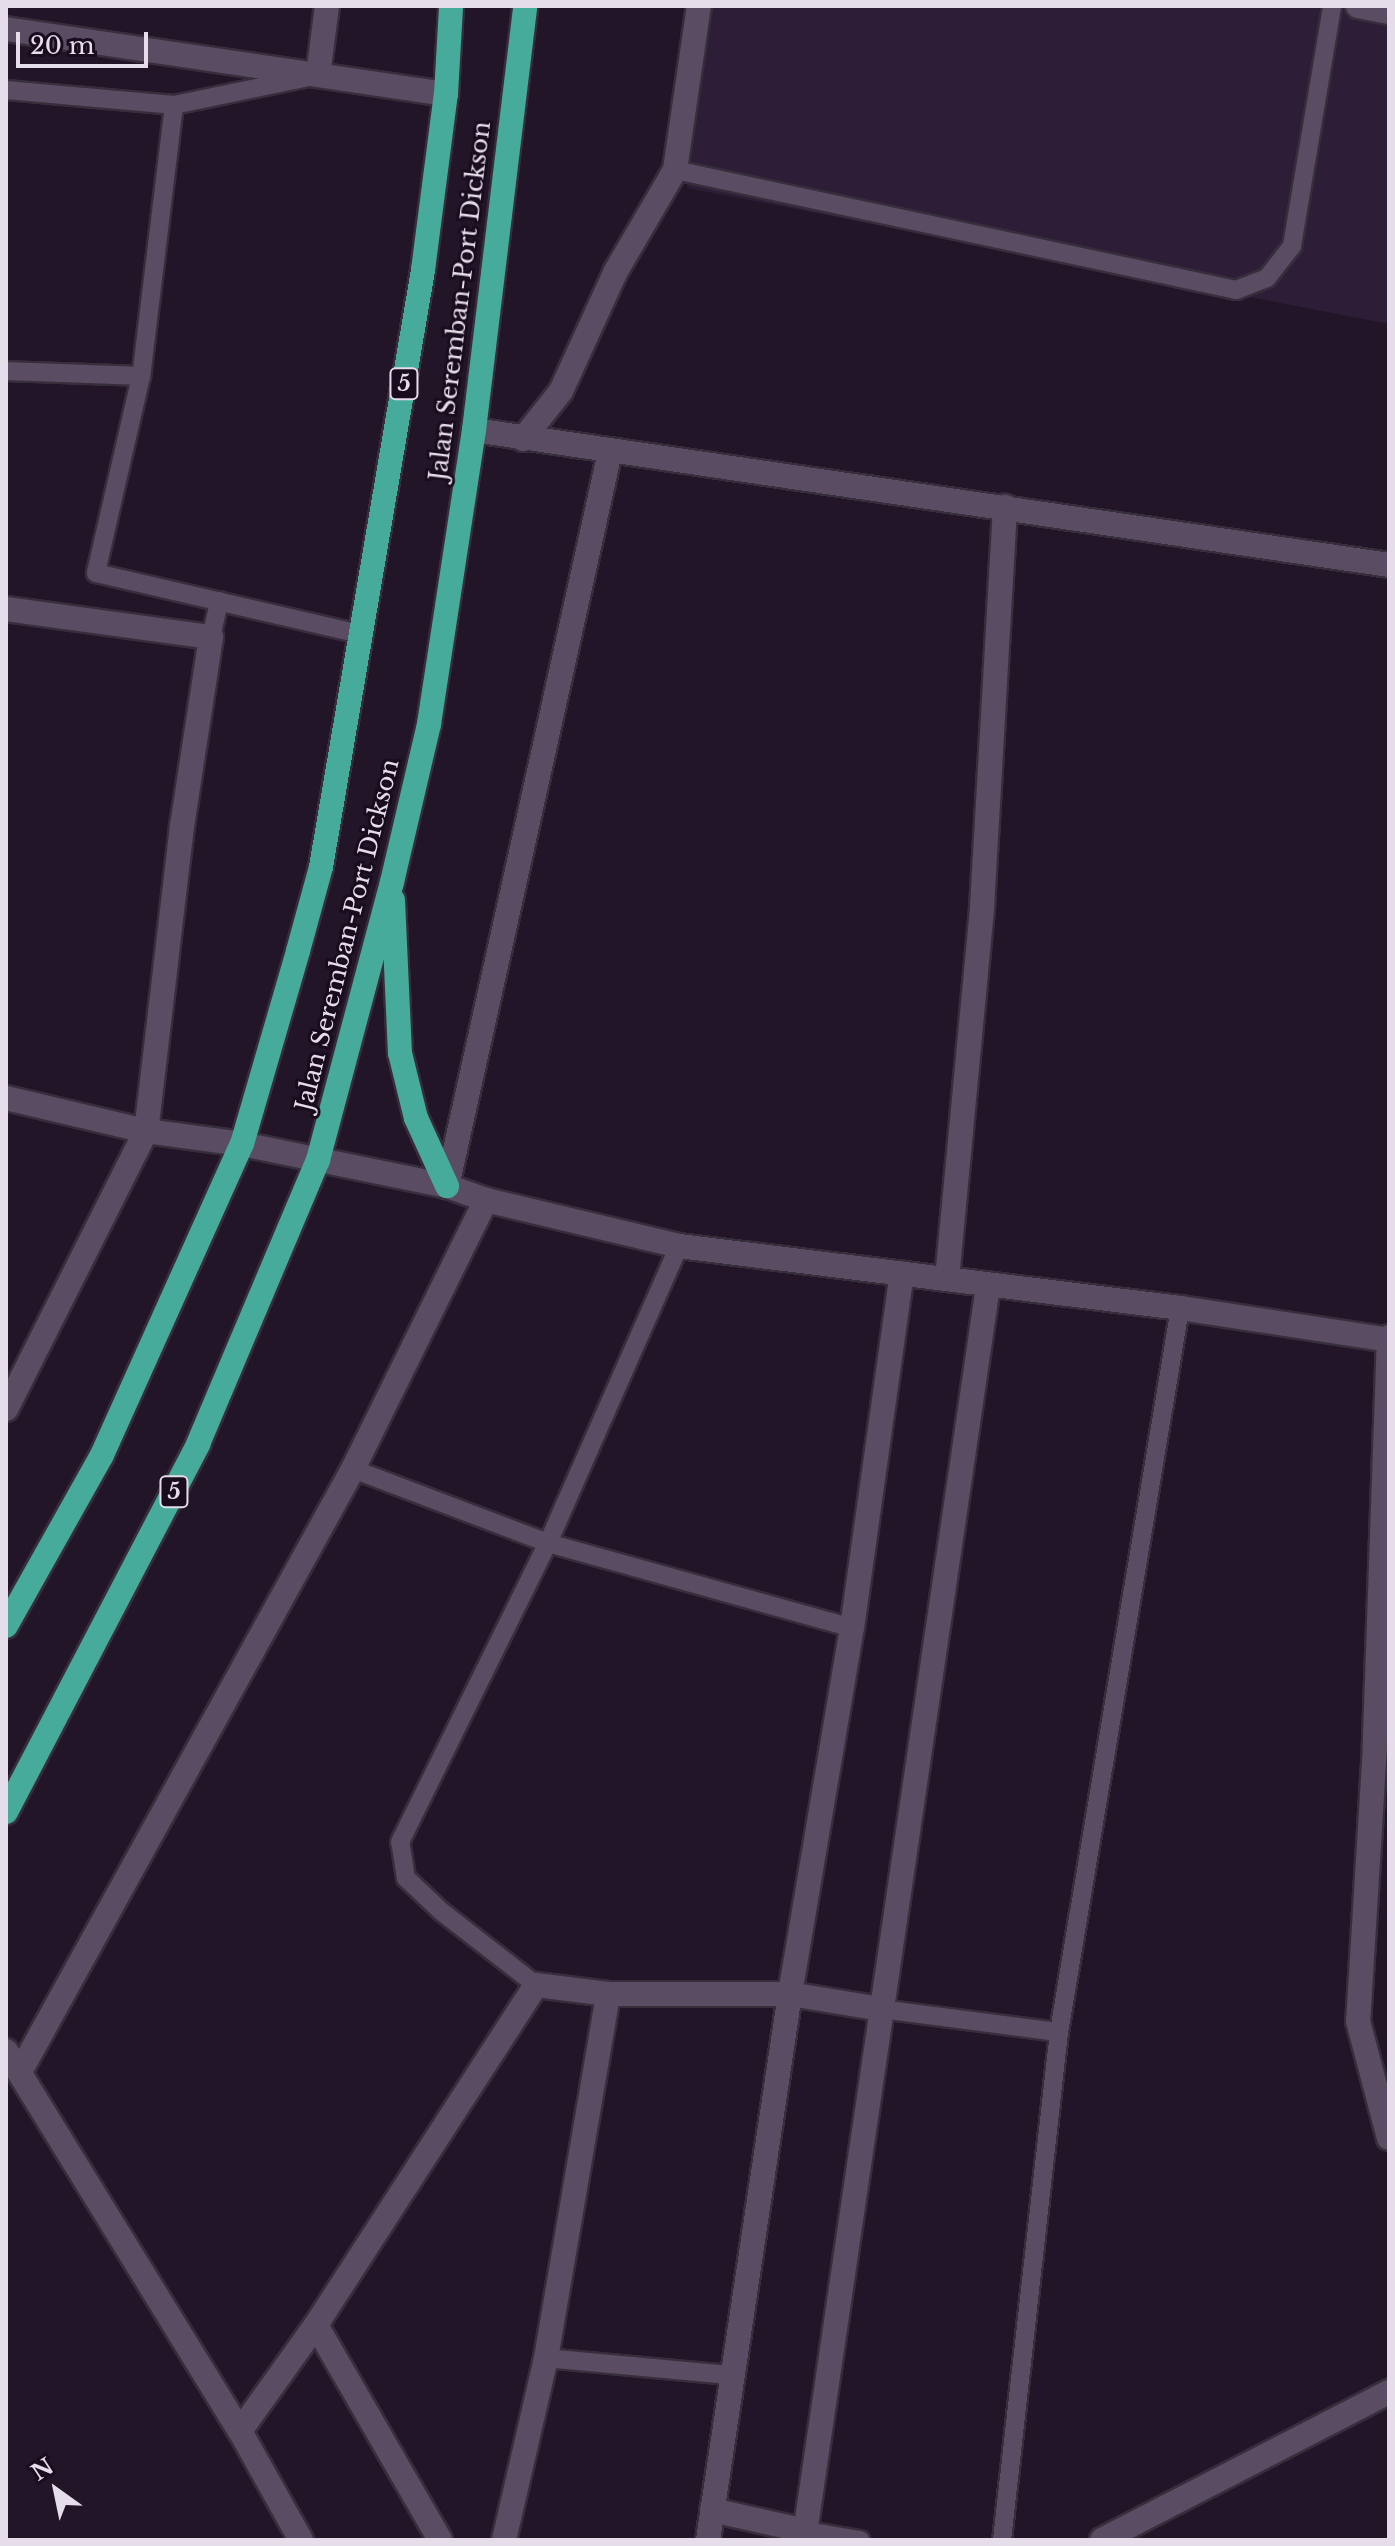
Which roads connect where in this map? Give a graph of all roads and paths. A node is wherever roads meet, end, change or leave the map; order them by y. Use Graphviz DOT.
graph roads {
  1 [pos="327,6"];
  2 [pos="451,6"];
  3 [pos="525,6"];
  4 [pos="699,6"];
  5 [pos="1332,6"];
  6 [pos="1358,6"];
  7 [pos="1389,12"];
  8 [pos="6,29"];
  9 [pos="318,75"];
  10 [pos="6,90"];
  11 [pos="446,94"];
  12 [pos="174,105"];
  13 [pos="675,170"];
  14 [pos="6,371"];
  15 [pos="141,376"];
  16 [pos="474,430"];
  17 [pos="523,439"];
  18 [pos="610,452"];
  19 [pos="1005,507"];
  20 [pos="1389,565"];
  21 [pos="219,601"];
  22 [pos="6,609"];
  23 [pos="361,634"];
  24 [pos="211,637"];
  25 [pos="392,882"];
  26 [pos="6,1098"];
  27 [pos="146,1131"];
  28 [pos="242,1144"];
  29 [pos="318,1160"];
  30 [pos="447,1186"];
  31 [pos="486,1200"];
  32 [pos="679,1246"];
  33 [pos="902,1274"];
  34 [pos="947,1279"];
  35 [pos="988,1286"];
  36 [pos="1180,1308"];
  37 [pos="1389,1338"];
  38 [pos="6,1409"];
  39 [pos="353,1469"];
  40 [pos="548,1543"];
  41 [pos="6,1626"];
  42 [pos="852,1628"];
  43 [pos="1382,1747"];
  44 [pos="6,1812"];
  45 [pos="536,1985"];
  46 [pos="608,1994"];
  47 [pos="790,1994"];
  48 [pos="881,2009"];
  49 [pos="1059,2032"];
  50 [pos="13,2060"];
  51 [pos="1389,2138"];
  52 [pos="316,2325"];
  53 [pos="546,2358"];
  54 [pos="731,2375"];
  55 [pos="1389,2392"];
  56 [pos="240,2431"];
  57 [pos="712,2510"];
  58 [pos="805,2535"];
  59 [pos="301,2540"];
  60 [pos="440,2540"];
  61 [pos="504,2540"];
  62 [pos="708,2540"];
  63 [pos="860,2540"];
  64 [pos="1002,2540"];
  65 [pos="1102,2540"];
  1 -- 9 [label="street"];
  2 -- 11 [label="highway, Jalan Seremban-Port Dickson / 5"];
  3 -- 16 [label="highway, Jalan Seremban-Port Dickson / 5"];
  4 -- 13 [label="street"];
  5 -- 13 [label="lane"];
  6 -- 7 [label="street"];
  8 -- 9 [label="street"];
  9 -- 11 [label="street"];
  9 -- 12 [label="lane"];
  10 -- 12 [label="lane"];
  11 -- 23 [label="highway, Jalan Seremban-Port Dickson / 5"];
  12 -- 15 [label="lane"];
  13 -- 17 [label="street"];
  14 -- 15 [label="lane"];
  15 -- 21 [label="lane"];
  16 -- 17 [label="street"];
  16 -- 25 [label="highway, Jalan Seremban-Port Dickson / 5"];
  17 -- 18 [label="street"];
  18 -- 19 [label="street"];
  18 -- 30 [label="street"];
  19 -- 20 [label="street"];
  19 -- 34 [label="street"];
  21 -- 23 [label="lane"];
  21 -- 24 [label="lane"];
  22 -- 24 [label="street"];
  23 -- 28 [label="highway, Jalan Seremban-Port Dickson / 5"];
  24 -- 27 [label="street"];
  25 -- 29 [label="highway, Jalan Seremban-Port Dickson / 5"];
  25 -- 30 [label="highway"];
  26 -- 27 [label="street"];
  27 -- 28 [label="street"];
  27 -- 38 [label="street"];
  28 -- 29 [label="street"];
  28 -- 41 [label="highway, Jalan Seremban-Port Dickson / 5"];
  29 -- 30 [label="street"];
  29 -- 44 [label="highway, Jalan Seremban-Port Dickson / 5"];
  30 -- 31 [label="street"];
  31 -- 32 [label="street"];
  31 -- 39 [label="street"];
  32 -- 33 [label="street"];
  32 -- 40 [label="lane"];
  33 -- 34 [label="street"];
  33 -- 42 [label="street"];
  34 -- 35 [label="street"];
  35 -- 36 [label="street"];
  35 -- 48 [label="street"];
  36 -- 37 [label="street"];
  36 -- 49 [label="lane"];
  37 -- 43 [label="street"];
  39 -- 40 [label="lane"];
  39 -- 50 [label="street"];
  40 -- 42 [label="lane"];
  40 -- 45 [label="lane"];
  42 -- 47 [label="street"];
  43 -- 51 [label="street"];
  45 -- 46 [label="street"];
  45 -- 52 [label="street"];
  46 -- 47 [label="street"];
  46 -- 53 [label="street"];
  47 -- 48 [label="street"];
  47 -- 54 [label="street"];
  48 -- 49 [label="lane"];
  48 -- 58 [label="street"];
  49 -- 64 [label="lane"];
  50 -- 56 [label="street"];
  52 -- 56 [label="street"];
  52 -- 60 [label="street"];
  53 -- 54 [label="lane"];
  53 -- 61 [label="street"];
  54 -- 57 [label="street"];
  55 -- 65 [label="street"];
  56 -- 59 [label="street"];
  57 -- 58 [label="street"];
  57 -- 62 [label="street"];
  58 -- 63 [label="lane"];
}
